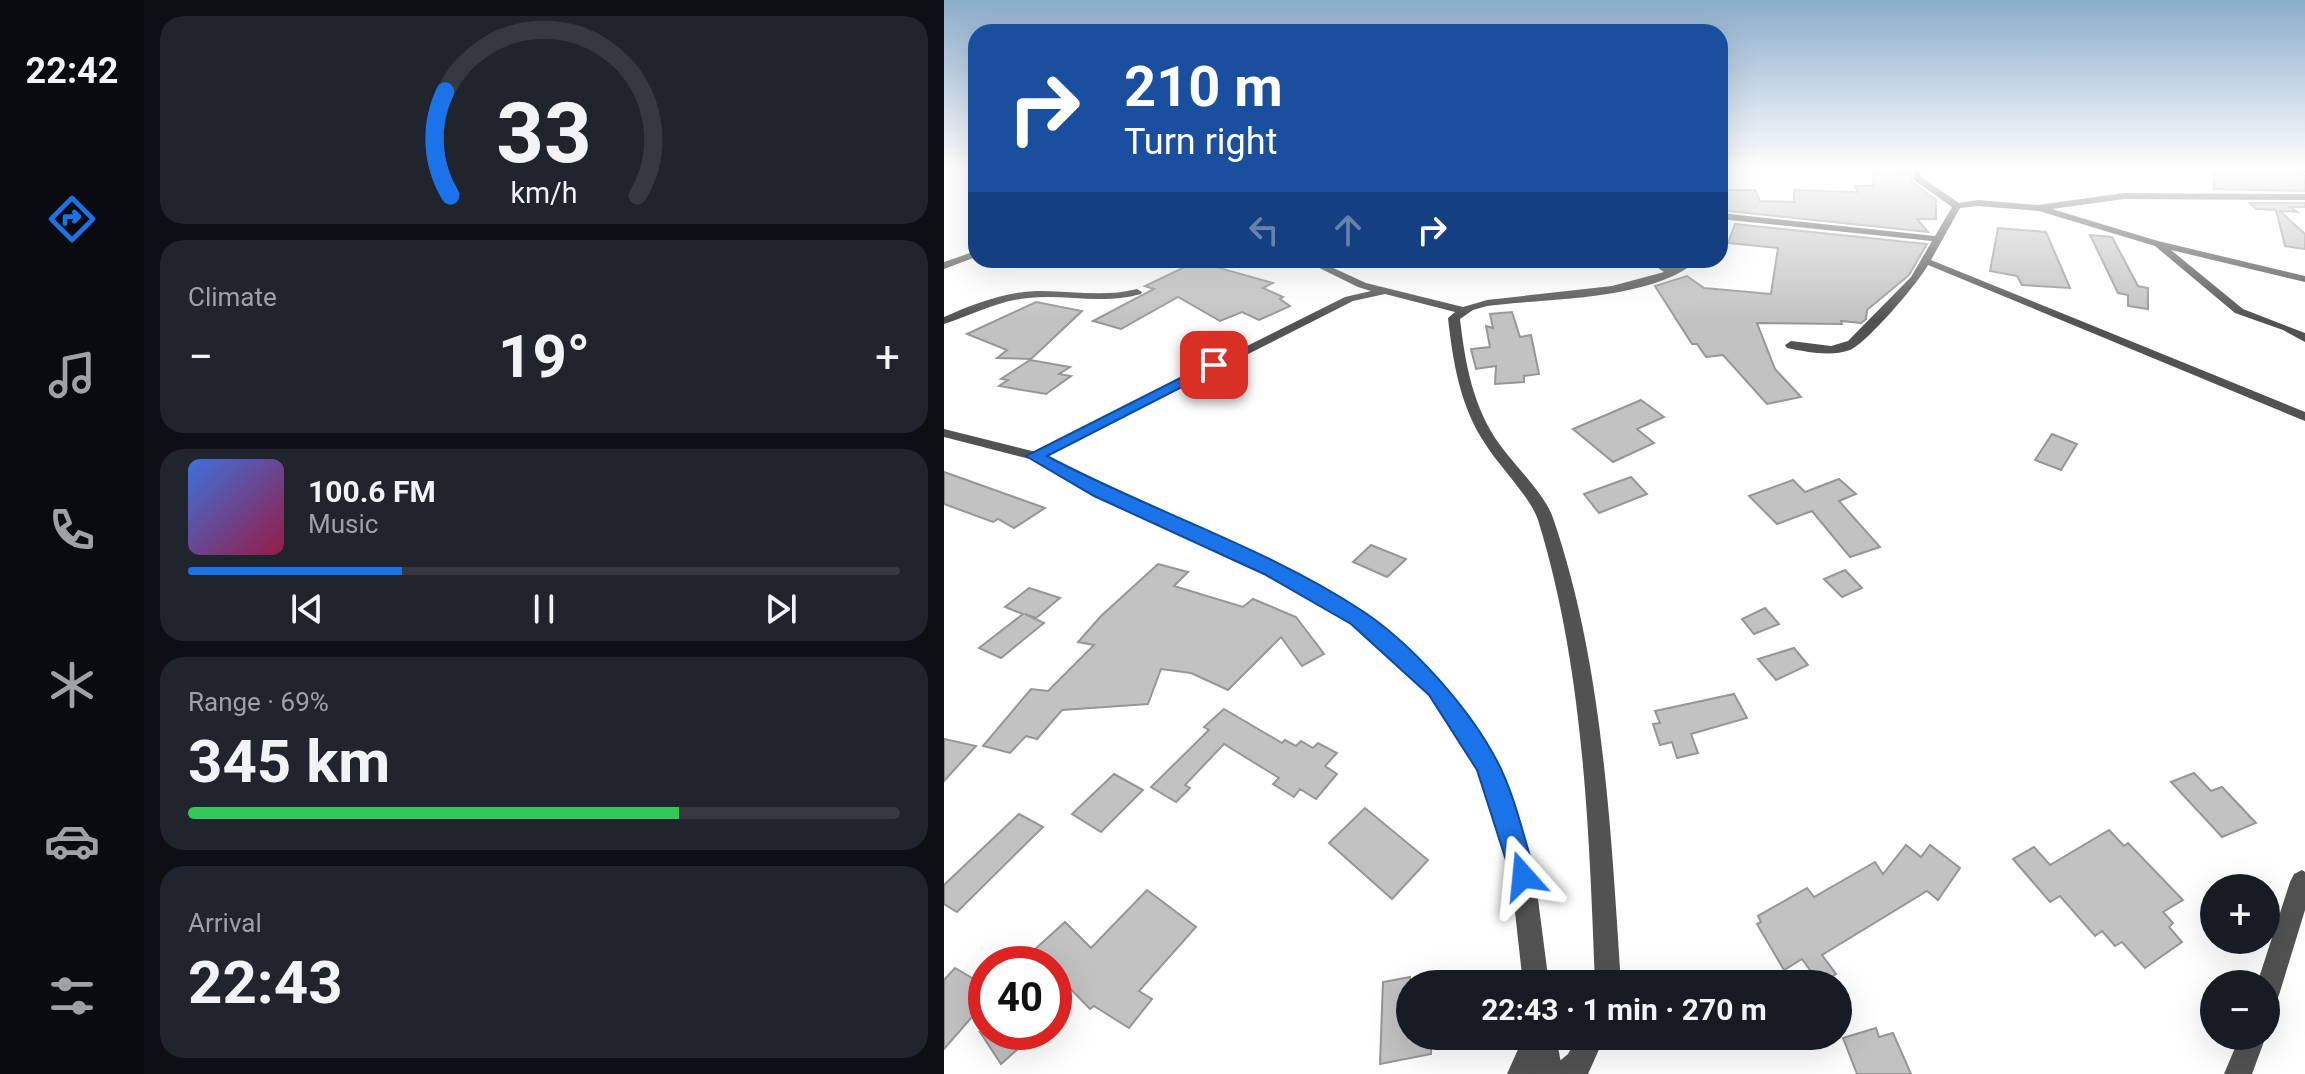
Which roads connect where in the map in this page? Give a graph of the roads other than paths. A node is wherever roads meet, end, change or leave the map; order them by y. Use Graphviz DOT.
graph roads {
  1 [pos="1782,219"];
  2 [pos="1950,219"];
  3 [pos="2075,219"];
  4 [pos="1939,239"];
  5 [pos="2155,243"];
  6 [pos="968,257"];
  7 [pos="1926,261"];
  8 [pos="944,266"];
  9 [pos="1324,268"];
  10 [pos="1334,268"];
  11 [pos="1666,268"];
  12 [pos="1680,268"];
  13 [pos="1332,272"];
  14 [pos="1673,272"];
  15 [pos="2305,279"];
  16 [pos="1384,291"];
  17 [pos="1137,292"];
  18 [pos="1462,310"];
  19 [pos="944,321"];
  20 [pos="2305,338"];
  21 [pos="1791,345"];
  22 [pos="2305,417"];
  23 [pos="944,433"];
  24 [pos="1035,456"];
  25 [pos="2302,882"];
  26 [pos="1534,970"];
  27 [pos="1607,970"];
  28 [pos="2274,970"];
  29 [pos="1533,1050"];
  30 [pos="1543,1050"];
  31 [pos="1585,1050"];
  32 [pos="2247,1050"];
  33 [pos="1521,1074"];
  34 [pos="1549,1074"];
  35 [pos="1566,1074"];
  36 [pos="2238,1074"];
  1 -- 4 [label="street"];
  2 -- 4 [label="street"];
  3 -- 5 [label="street"];
  4 -- 7 [label="street"];
  5 -- 15 [label="street"];
  5 -- 20 [label="street"];
  6 -- 8 [label="street"];
  7 -- 21 [label="street"];
  7 -- 22 [label="street"];
  9 -- 13 [label="street"];
  10 -- 13 [label="street"];
  11 -- 14 [label="street"];
  12 -- 14 [label="street"];
  13 -- 16 [label="street"];
  14 -- 18 [label="street"];
  16 -- 18 [label="street"];
  16 -- 24 [label="street"];
  17 -- 19 [label="street"];
  18 -- 27 [label="street"];
  23 -- 24 [label="street"];
  24 -- 26 [label="street"];
  25 -- 28 [label="street"];
  29 -- 33 [label="street"];
  30 -- 34 [label="street"];
  31 -- 35 [label="street"];
  32 -- 36 [label="street"];
}
